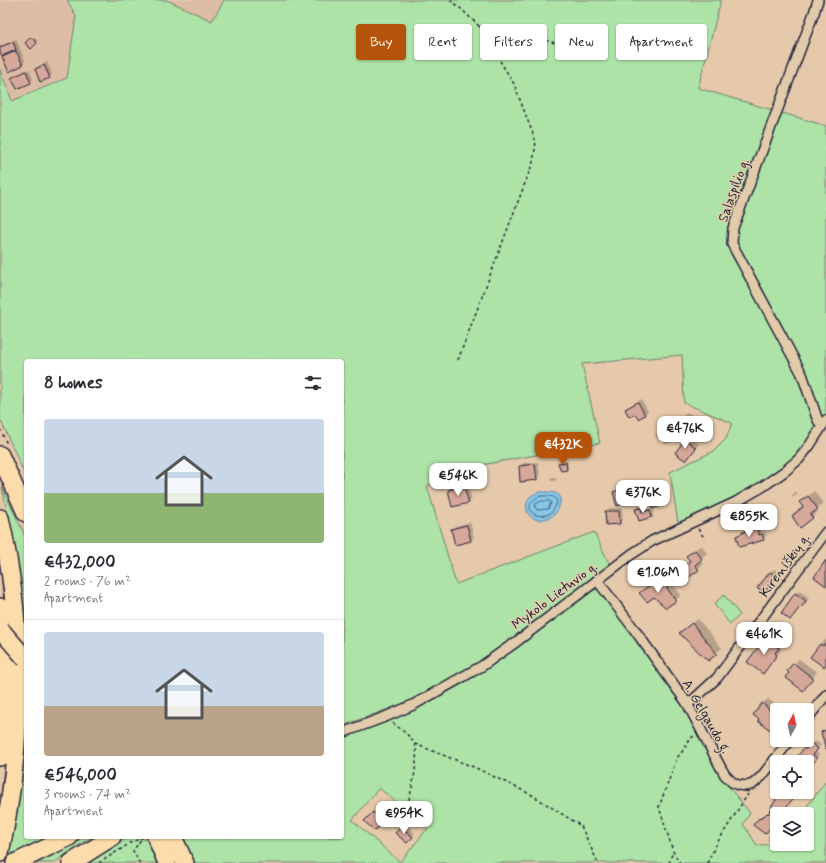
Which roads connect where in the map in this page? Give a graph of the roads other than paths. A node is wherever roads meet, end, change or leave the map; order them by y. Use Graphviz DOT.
graph roads {
  1 [pos="818,0"];
  2 [pos="824,422"];
  3 [pos="0,455"];
  4 [pos="24,509"];
  5 [pos="0,518"];
  6 [pos="826,532"];
  7 [pos="597,580"];
  8 [pos="0,607"];
  9 [pos="0,629"];
  10 [pos="24,657"];
  11 [pos="825,696"];
  12 [pos="687,704"];
  13 [pos="814,710"];
  14 [pos="344,732"];
  15 [pos="785,747"];
  16 [pos="0,757"];
  17 [pos="65,839"];
  18 [pos="109,839"];
  19 [pos="149,839"];
  20 [pos="174,839"];
  21 [pos="0,853"];
  22 [pos="19,861"];
  23 [pos="71,863"];
  24 [pos="167,863"];
  25 [pos="185,863"];
  1 -- 2 [label="street, Salaspilio g."];
  2 -- 7 [label="street, Mykolo Lietuvio g."];
  3 -- 4 [label="highway"];
  5 -- 21 [label="highway"];
  6 -- 12 [label="street, Kireniškių g."];
  7 -- 12 [label="street, A. Gelgaudo g."];
  7 -- 14 [label="street, Mykolo Lietuvio g."];
  8 -- 16 [label="highway"];
  9 -- 10 [label="highway, bridge"];
  11 -- 13 [label="street"];
  12 -- 15 [label="street, A. Gelgaudo g."];
  17 -- 22 [label="highway"];
  18 -- 23 [label="highway"];
  19 -- 24 [label="highway"];
  20 -- 25 [label="highway"];
}
